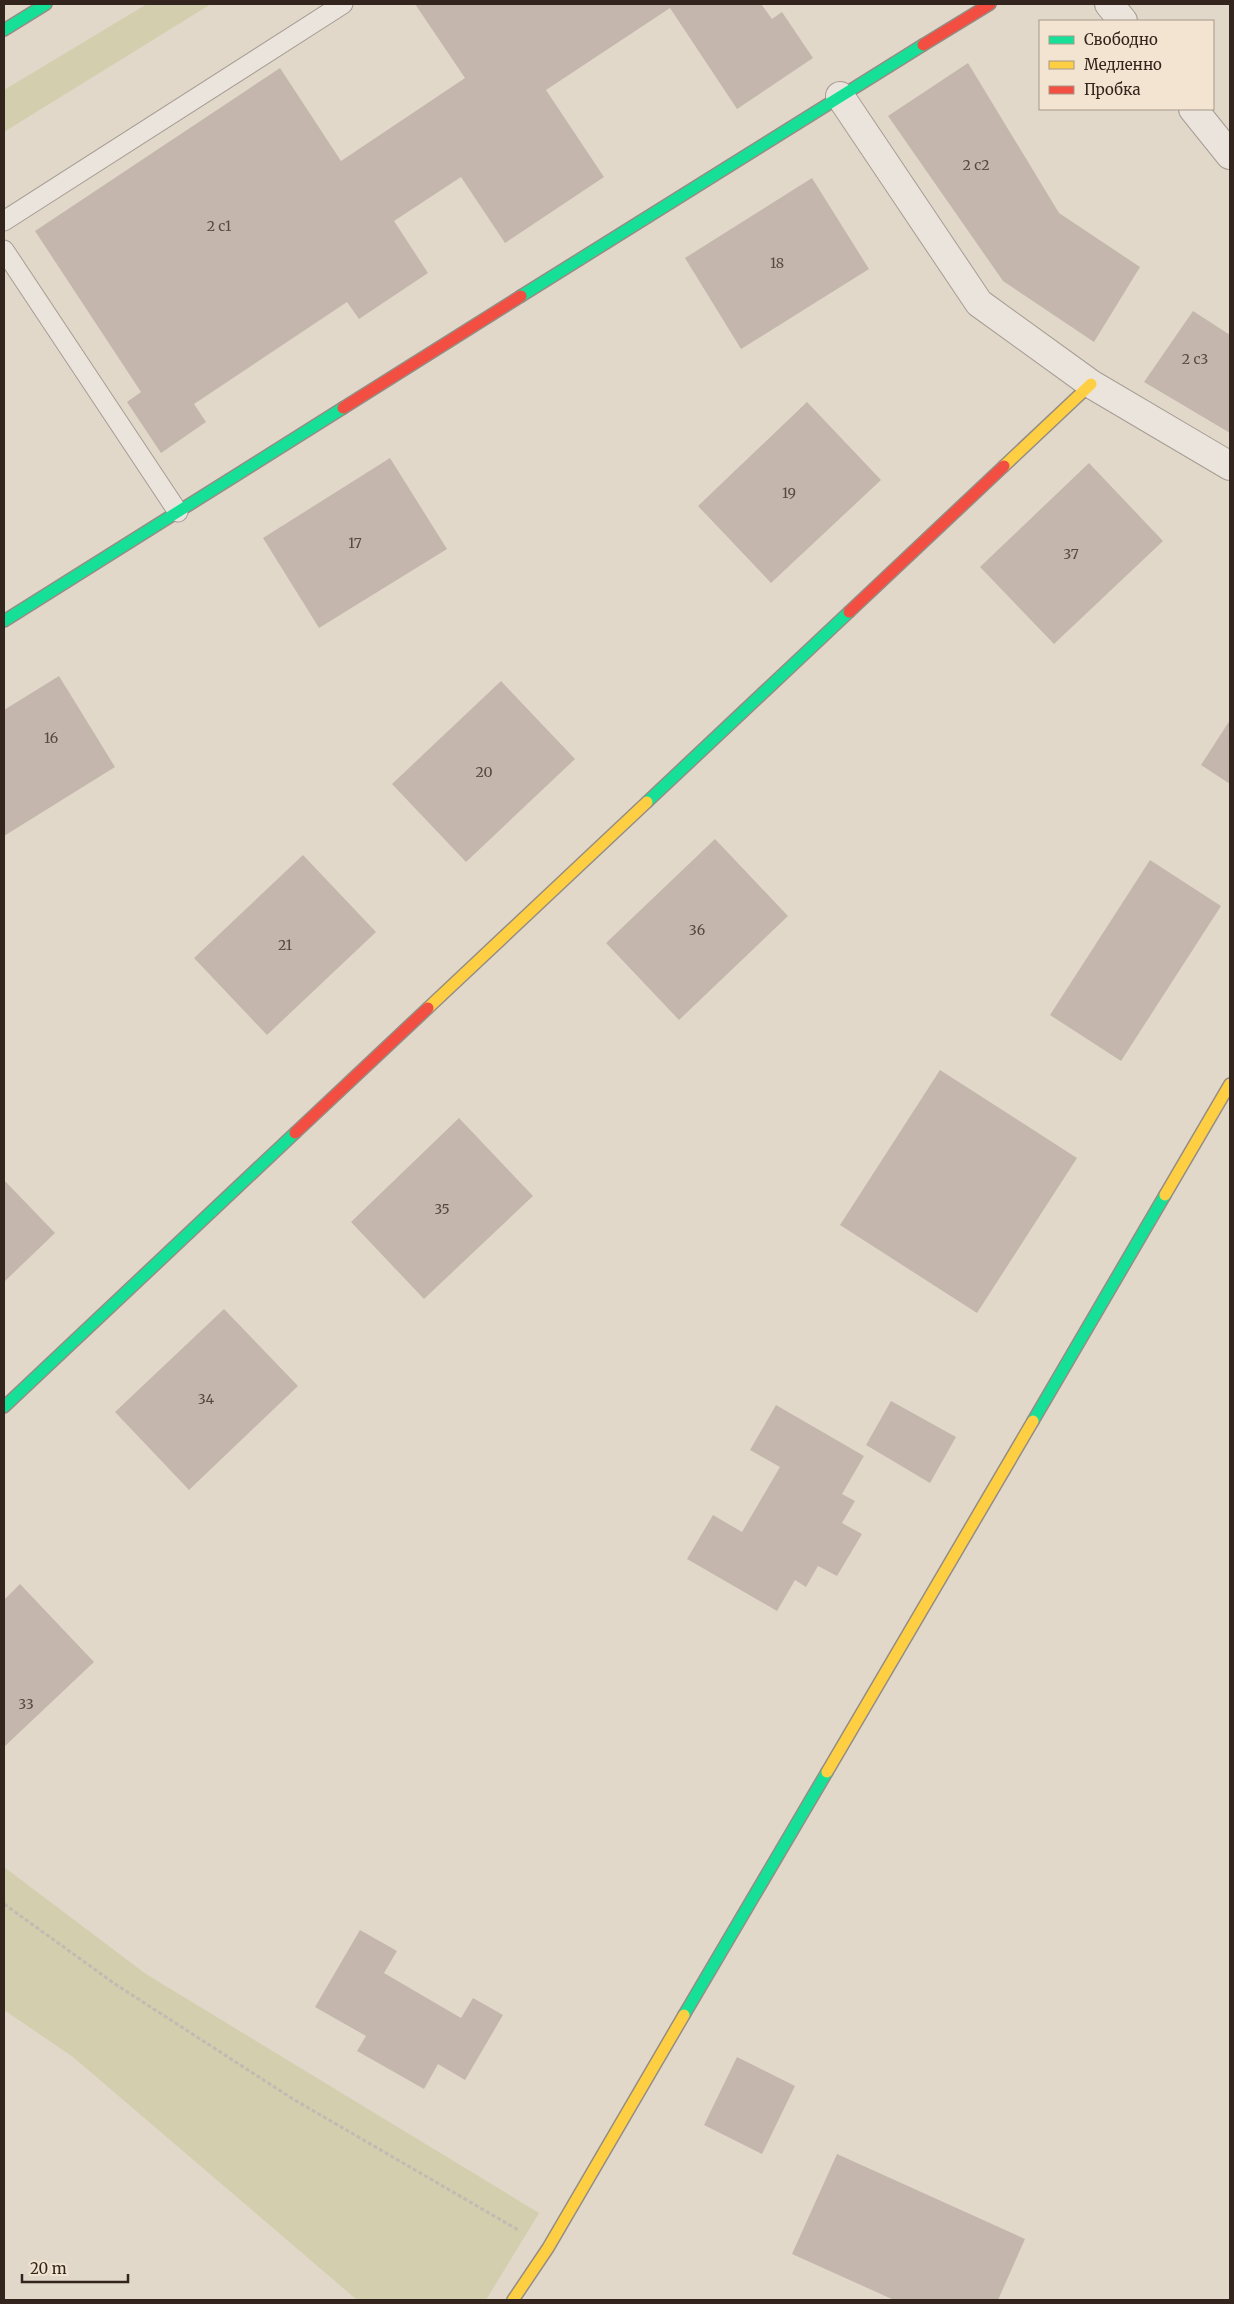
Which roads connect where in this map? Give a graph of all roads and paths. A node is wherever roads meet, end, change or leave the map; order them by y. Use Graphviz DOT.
graph roads {
  1 [pos="46,4"];
  2 [pos="344,4"];
  3 [pos="990,4"];
  4 [pos="1109,4"];
  5 [pos="1122,20"];
  6 [pos="4,30"];
  7 [pos="840,96"];
  8 [pos="1194,110"];
  9 [pos="1230,155"];
  10 [pos="4,221"];
  11 [pos="4,250"];
  12 [pos="1091,384"];
  13 [pos="1230,466"];
  14 [pos="178,512"];
  15 [pos="4,622"];
  16 [pos="1230,1084"];
  17 [pos="4,1407"];
  18 [pos="4,1904"];
  19 [pos="548,2248"];
  20 [pos="513,2300"];
  1 -- 6 [label="street"];
  2 -- 10 [label="lane"];
  3 -- 7 [label="street"];
  4 -- 5 [label="street"];
  7 -- 12 [label="street"];
  7 -- 14 [label="street"];
  8 -- 9 [label="street"];
  11 -- 14 [label="lane"];
  12 -- 13 [label="street"];
  12 -- 17 [label="street"];
  14 -- 15 [label="street"];
  16 -- 19 [label="street"];
  18 -- 19 [label="path"];
  19 -- 20 [label="street"];
}
